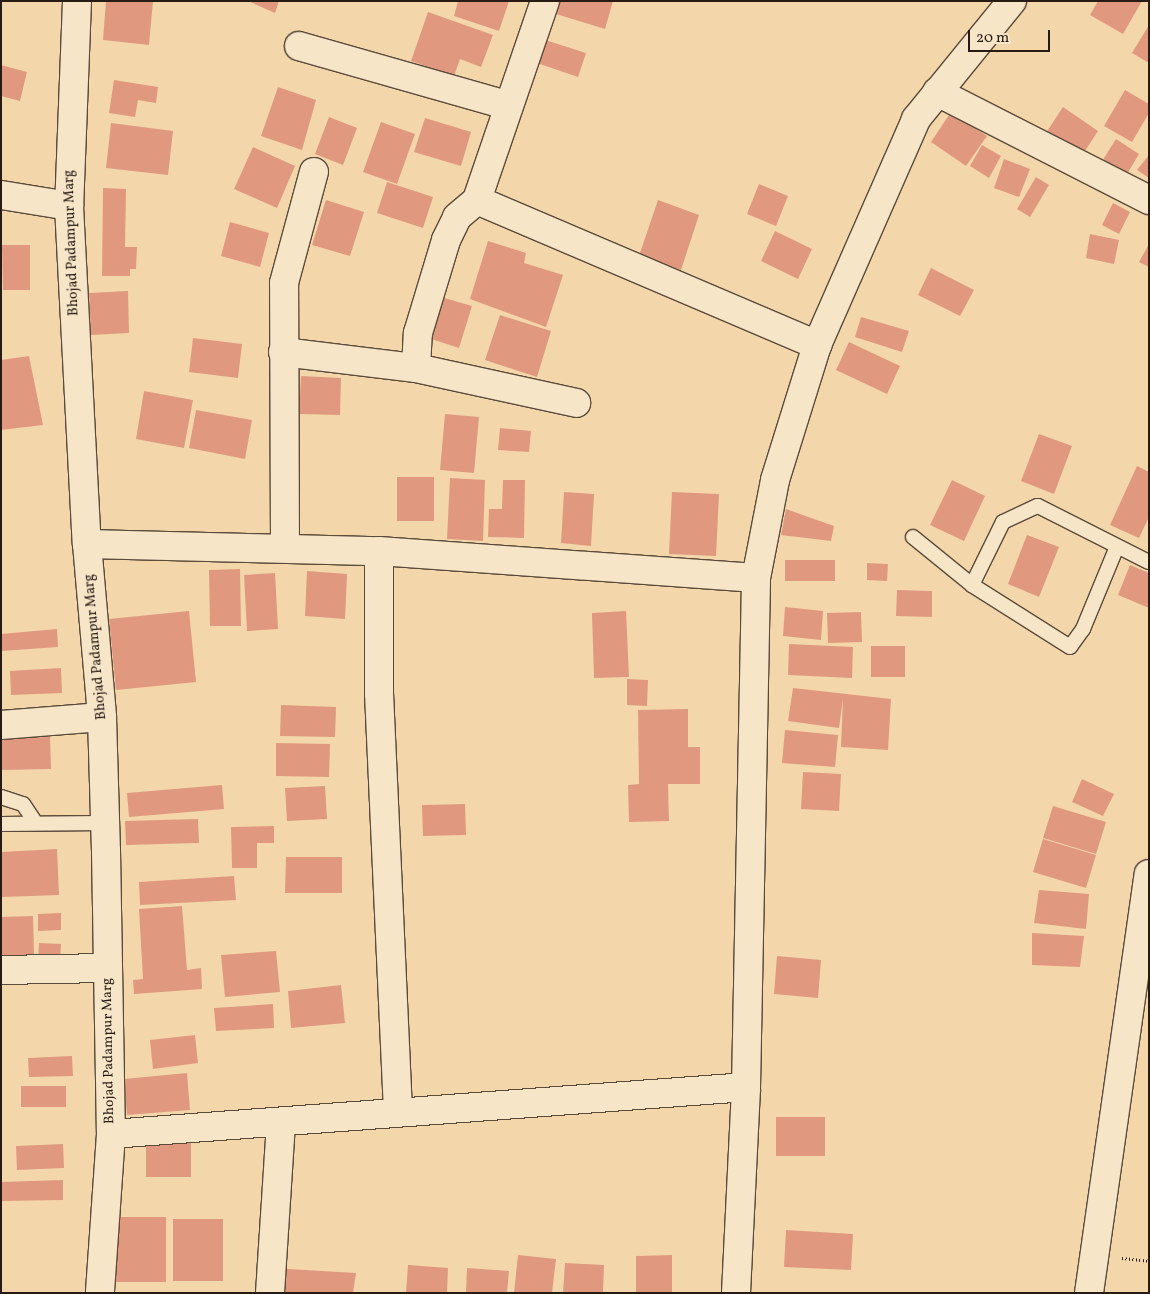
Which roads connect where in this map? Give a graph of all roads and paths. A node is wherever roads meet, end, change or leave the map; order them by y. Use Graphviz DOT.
graph roads {
  1 [pos="77,1"];
  2 [pos="545,1"];
  3 [pos="1012,1"];
  4 [pos="298,46"];
  5 [pos="937,92"];
  6 [pos="509,106"];
  7 [pos="314,172"];
  8 [pos="1,196"];
  9 [pos="478,200"];
  10 [pos="1149,200"];
  11 [pos="69,206"];
  12 [pos="817,345"];
  13 [pos="283,352"];
  14 [pos="416,368"];
  15 [pos="576,402"];
  16 [pos="913,537"];
  17 [pos="88,544"];
  18 [pos="285,547"];
  19 [pos="1116,549"];
  20 [pos="379,551"];
  21 [pos="1149,562"];
  22 [pos="756,578"];
  23 [pos="972,585"];
  24 [pos="102,717"];
  25 [pos="1,725"];
  26 [pos="1,796"];
  27 [pos="105,822"];
  28 [pos="36,823"];
  29 [pos="1,824"];
  30 [pos="1149,874"];
  31 [pos="108,968"];
  32 [pos="1,970"];
  33 [pos="746,1087"];
  34 [pos="398,1112"];
  35 [pos="281,1124"];
  36 [pos="111,1134"];
  37 [pos="100,1293"];
  38 [pos="270,1293"];
  39 [pos="736,1293"];
  40 [pos="1089,1293"];
  1 -- 11 [label="street, Bhojad Padampur Marg"];
  2 -- 6 [label="street"];
  3 -- 5 [label="street"];
  4 -- 6 [label="street"];
  5 -- 10 [label="street"];
  5 -- 12 [label="street"];
  6 -- 9 [label="street"];
  7 -- 13 [label="street"];
  8 -- 11 [label="street"];
  9 -- 12 [label="street"];
  9 -- 14 [label="street"];
  11 -- 17 [label="street, Bhojad Padampur Marg"];
  12 -- 22 [label="street"];
  13 -- 14 [label="street"];
  13 -- 18 [label="street"];
  14 -- 15 [label="street"];
  16 -- 23 [label="lane"];
  17 -- 18 [label="street"];
  17 -- 24 [label="street, Bhojad Padampur Marg"];
  18 -- 20 [label="street"];
  19 -- 21 [label="lane"];
  19 -- 23 [label="lane"];
  19 -- 23 [label="lane"];
  20 -- 22 [label="street"];
  20 -- 34 [label="street"];
  22 -- 33 [label="street"];
  24 -- 25 [label="street"];
  24 -- 27 [label="street, Bhojad Padampur Marg"];
  26 -- 28 [label="lane"];
  27 -- 28 [label="lane"];
  27 -- 31 [label="street, Bhojad Padampur Marg"];
  28 -- 29 [label="lane"];
  30 -- 40 [label="street"];
  31 -- 32 [label="street"];
  31 -- 36 [label="street, Bhojad Padampur Marg"];
  33 -- 34 [label="street"];
  33 -- 39 [label="street"];
  34 -- 35 [label="street"];
  35 -- 36 [label="street"];
  35 -- 38 [label="street"];
  36 -- 37 [label="street, Bhojad Padampur Marg"];
}
